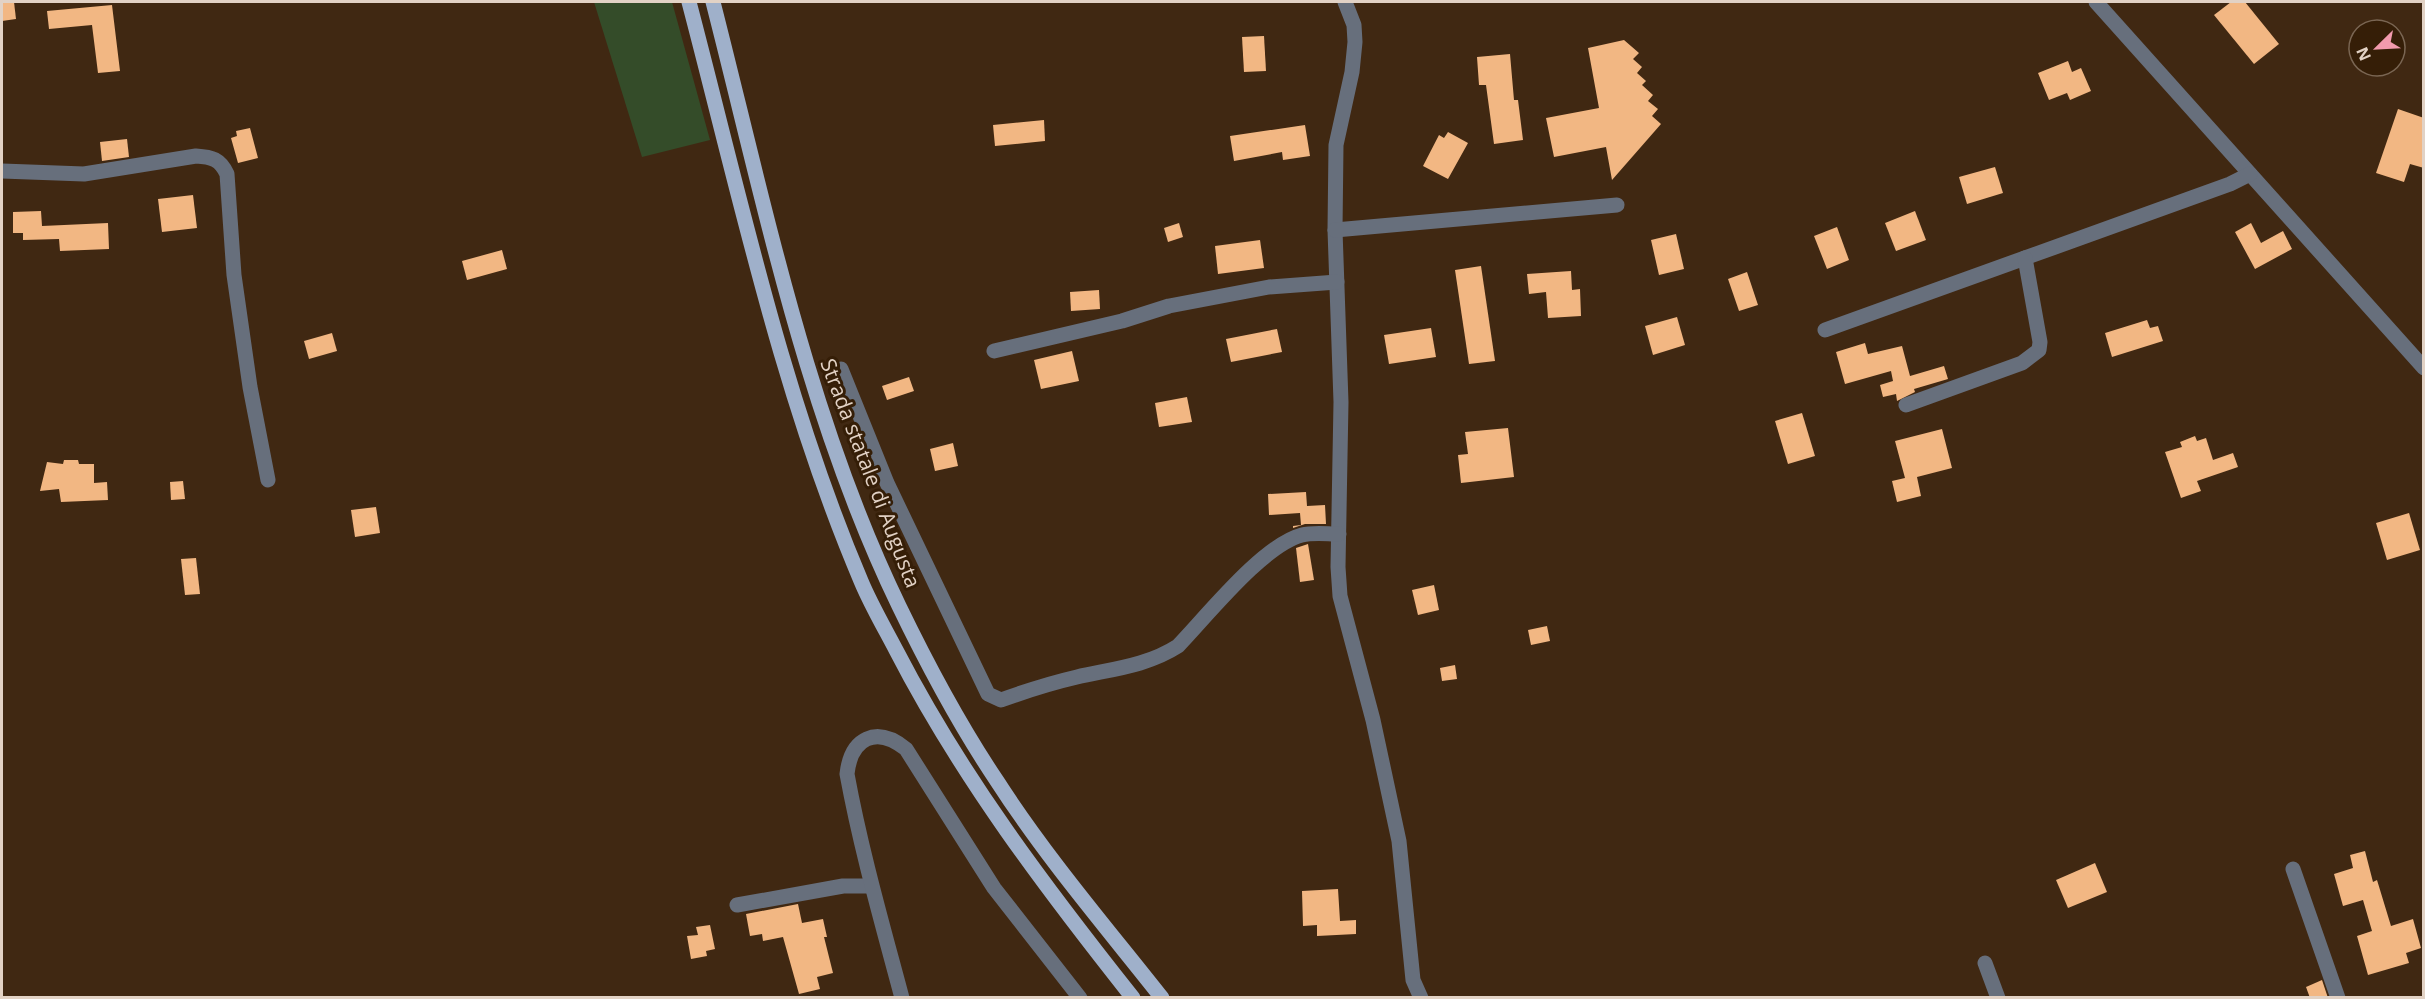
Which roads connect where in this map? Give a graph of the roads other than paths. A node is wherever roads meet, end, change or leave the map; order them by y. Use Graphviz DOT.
graph roads {
  1 [pos="689,2"];
  2 [pos="713,2"];
  3 [pos="1345,2"];
  4 [pos="2096,2"];
  5 [pos="2,171"];
  6 [pos="2250,174"];
  7 [pos="1617,205"];
  8 [pos="1335,230"];
  9 [pos="2025,258"];
  10 [pos="1337,282"];
  11 [pos="1826,330"];
  12 [pos="994,351"];
  13 [pos="2424,368"];
  14 [pos="841,369"];
  15 [pos="1906,405"];
  16 [pos="268,480"];
  17 [pos="1339,534"];
  18 [pos="2293,869"];
  19 [pos="870,886"];
  20 [pos="737,905"];
  21 [pos="1985,963"];
  22 [pos="902,998"];
  23 [pos="1080,998"];
  24 [pos="1133,998"];
  25 [pos="1162,998"];
  26 [pos="1421,998"];
  27 [pos="1998,998"];
  28 [pos="2338,998"];
  1 -- 24 [label="main road, Strada statale di Augusta"];
  2 -- 25 [label="main road, Strada statale di Augusta"];
  3 -- 8 [label="street"];
  4 -- 6 [label="street"];
  5 -- 16 [label="street"];
  6 -- 9 [label="street"];
  6 -- 13 [label="street"];
  7 -- 8 [label="street"];
  8 -- 10 [label="street"];
  9 -- 11 [label="street"];
  9 -- 15 [label="street"];
  10 -- 12 [label="street"];
  10 -- 17 [label="street"];
  14 -- 17 [label="street"];
  17 -- 26 [label="street"];
  18 -- 28 [label="street"];
  19 -- 20 [label="street"];
  19 -- 22 [label="street"];
  19 -- 23 [label="street"];
  21 -- 27 [label="street"];
}
